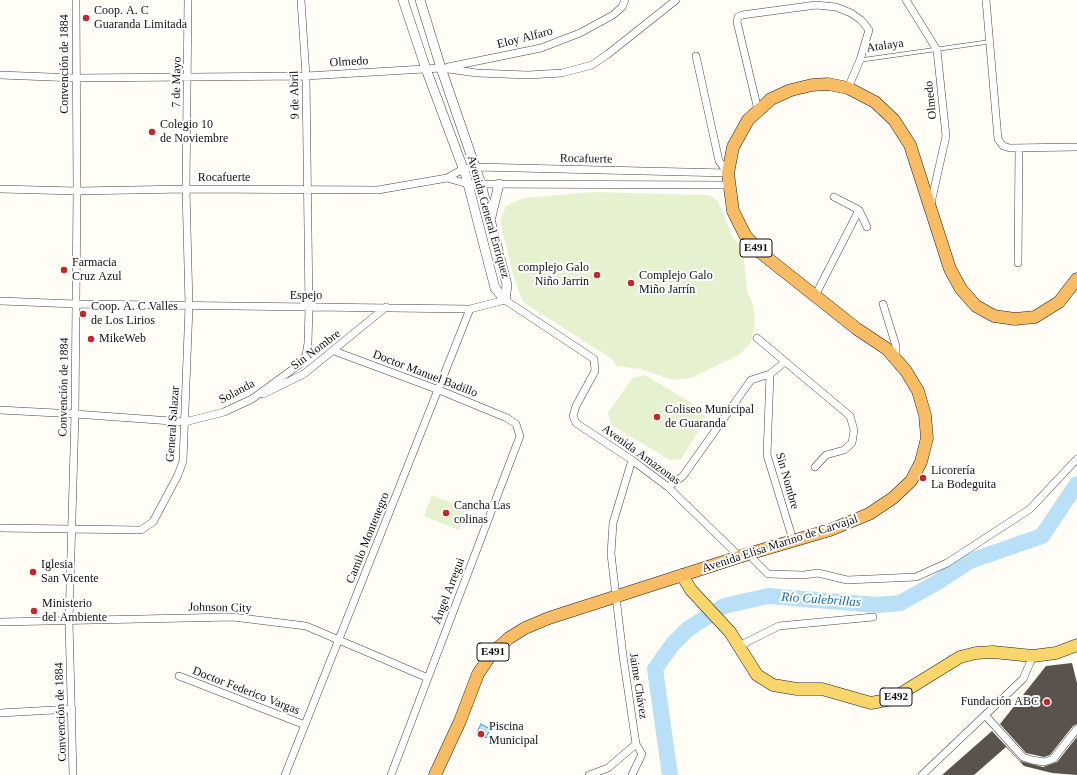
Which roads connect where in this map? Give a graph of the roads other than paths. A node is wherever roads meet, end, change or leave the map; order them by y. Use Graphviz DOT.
graph roads {
  1 [pos="76,0"];
  2 [pos="188,0"];
  3 [pos="301,0"];
  4 [pos="403,0"];
  5 [pos="420,0"];
  6 [pos="625,0"];
  7 [pos="676,0"];
  8 [pos="906,0"];
  9 [pos="986,0"];
  10 [pos="988,42"];
  11 [pos="937,50"];
  12 [pos="696,56"];
  13 [pos="860,60"];
  14 [pos="441,68"];
  15 [pos="426,69"];
  16 [pos="0,75"];
  17 [pos="306,76"];
  18 [pos="188,77"];
  19 [pos="76,78"];
  20 [pos="848,88"];
  21 [pos="758,110"];
  22 [pos="1077,147"];
  23 [pos="1019,148"];
  24 [pos="475,167"];
  25 [pos="463,169"];
  26 [pos="447,178"];
  27 [pos="728,179"];
  28 [pos="468,184"];
  29 [pos="481,184"];
  30 [pos="499,184"];
  31 [pos="0,189"];
  32 [pos="186,189"];
  33 [pos="308,189"];
  34 [pos="77,191"];
  35 [pos="834,197"];
  36 [pos="930,205"];
  37 [pos="859,210"];
  38 [pos="490,223"];
  39 [pos="867,227"];
  40 [pos="1018,263"];
  41 [pos="1077,279"];
  42 [pos="815,296"];
  43 [pos="505,300"];
  44 [pos="0,301"];
  45 [pos="76,304"];
  46 [pos="883,304"];
  47 [pos="189,306"];
  48 [pos="386,307"];
  49 [pos="309,308"];
  50 [pos="470,309"];
  51 [pos="757,338"];
  52 [pos="334,351"];
  53 [pos="896,357"];
  54 [pos="785,362"];
  55 [pos="770,374"];
  56 [pos="439,390"];
  57 [pos="252,399"];
  58 [pos="0,410"];
  59 [pos="75,414"];
  60 [pos="507,418"];
  61 [pos="185,422"];
  62 [pos="1077,459"];
  63 [pos="632,460"];
  64 [pos="815,467"];
  65 [pos="668,487"];
  66 [pos="0,528"];
  67 [pos="71,529"];
  68 [pos="793,540"];
  69 [pos="744,555"];
  70 [pos="682,575"];
  71 [pos="616,596"];
  72 [pos="872,618"];
  73 [pos="69,621"];
  74 [pos="0,622"];
  75 [pos="338,640"];
  76 [pos="1077,645"];
  77 [pos="739,646"];
  78 [pos="1033,656"];
  79 [pos="179,676"];
  80 [pos="428,678"];
  81 [pos="72,708"];
  82 [pos="0,713"];
  83 [pos="985,715"];
  84 [pos="305,725"];
  85 [pos="1077,729"];
  86 [pos="636,744"];
  87 [pos="73,775"];
  88 [pos="285,775"];
  89 [pos="391,775"];
  90 [pos="435,775"];
  91 [pos="589,775"];
  92 [pos="632,775"];
  93 [pos="922,775"];
  1 -- 19 [label="street, Convención de 1884"];
  2 -- 18 [label="street, 7 de Mayo"];
  3 -- 17 [label="street, 9 de Abril"];
  4 -- 15 [label="street, Avenida General Enríquez"];
  5 -- 14 [label="street, Avenida General Enríquez"];
  6 -- 14 [label="street, Eloy Alfaro"];
  7 -- 14 [label="street, Olmedo"];
  8 -- 11 [label="street, Olmedo"];
  9 -- 10 [label="street"];
  10 -- 11 [label="lane, Atalaya"];
  10 -- 23 [label="street"];
  11 -- 13 [label="lane, Atalaya"];
  11 -- 36 [label="street, Olmedo"];
  12 -- 27 [label="street"];
  13 -- 20 [label="street"];
  13 -- 21 [label="street, Atalaya"];
  14 -- 15 [label="street, Olmedo"];
  14 -- 24 [label="street, Avenida General Enríquez"];
  15 -- 17 [label="street, Olmedo"];
  15 -- 25 [label="street, Avenida General Enríquez"];
  16 -- 19 [label="street, Olmedo"];
  17 -- 18 [label="street, Olmedo"];
  17 -- 33 [label="street, 9 de Abril"];
  18 -- 19 [label="street, Olmedo"];
  18 -- 32 [label="street, 7 de Mayo"];
  19 -- 34 [label="street, Convención de 1884"];
  20 -- 21 [label="highway, Avenida Elisa Marino de Carvajal / E491"];
  20 -- 36 [label="highway, Avenida Elisa Marino de Carvajal / E491"];
  21 -- 27 [label="highway, Avenida Elisa Marino de Carvajal / E491"];
  22 -- 23 [label="street"];
  23 -- 40 [label="street"];
  24 -- 25 [label="street, Rocafuerte"];
  24 -- 27 [label="street, Rocafuerte"];
  24 -- 29 [label="street, Avenida General Enríquez"];
  25 -- 26 [label="street, Rocafuerte"];
  25 -- 28 [label="street, Avenida General Enríquez"];
  26 -- 28 [label="street, Rocafuerte"];
  26 -- 33 [label="street, Rocafuerte"];
  27 -- 30 [label="street, Rocafuerte"];
  27 -- 42 [label="highway, Avenida Elisa Marino de Carvajal / E491"];
  28 -- 29 [label="street, Rocafuerte"];
  28 -- 43 [label="street, Avenida General Enríquez"];
  29 -- 30 [label="street, Rocafuerte"];
  29 -- 38 [label="street, Avenida General Enríquez"];
  30 -- 38 [label="street"];
  31 -- 34 [label="street, Rocafuerte"];
  32 -- 33 [label="street, Rocafuerte"];
  32 -- 34 [label="street, Rocafuerte"];
  32 -- 47 [label="street, General Salazar"];
  33 -- 49 [label="street, Solanda"];
  34 -- 45 [label="street, Convención de 1884"];
  35 -- 37 [label="street"];
  36 -- 41 [label="highway, Avenida Elisa Marino de Carvajal / E491"];
  37 -- 39 [label="street"];
  37 -- 42 [label="street"];
  38 -- 43 [label="street, Avenida General Enríquez"];
  42 -- 53 [label="highway, Avenida Elisa Marino de Carvajal / E491"];
  43 -- 50 [label="street, Espejo"];
  43 -- 63 [label="street, Avenida Amazonas"];
  44 -- 45 [label="street, Espejo"];
  45 -- 47 [label="street, Espejo"];
  45 -- 59 [label="street, Convención de 1884"];
  46 -- 53 [label="street"];
  47 -- 49 [label="street, Espejo"];
  47 -- 61 [label="street, General Salazar"];
  48 -- 49 [label="street, Espejo"];
  48 -- 50 [label="street, Espejo"];
  48 -- 52 [label="street, Sin Nombre"];
  49 -- 57 [label="street, Solanda"];
  50 -- 56 [label="street, Camilo Montenegro"];
  51 -- 54 [label="street"];
  52 -- 56 [label="street, Doctor Manuel Badillo"];
  52 -- 57 [label="street, Sin Nombre"];
  53 -- 68 [label="highway, Avenida Elisa Marino de Carvajal / E491"];
  54 -- 55 [label="street"];
  54 -- 64 [label="street"];
  55 -- 65 [label="street"];
  55 -- 68 [label="street, Sin Nombre"];
  56 -- 60 [label="street, Doctor Manuel Badillo"];
  56 -- 75 [label="street, Camilo Montenegro"];
  57 -- 61 [label="street, Solanda"];
  58 -- 59 [label="street, Solanda"];
  59 -- 61 [label="street, Solanda"];
  59 -- 67 [label="street, Convención de 1884"];
  60 -- 80 [label="street, Ángel Arregui"];
  61 -- 67 [label="street, General Salazar"];
  62 -- 69 [label="street, Avenida Amazonas"];
  63 -- 65 [label="street, Avenida Amazonas"];
  63 -- 71 [label="street, Jaime Chávez"];
  65 -- 69 [label="street, Avenida Amazonas"];
  66 -- 67 [label="street, General Salazar"];
  67 -- 73 [label="street, Convención de 1884"];
  68 -- 69 [label="highway, Avenida Elisa Marino de Carvajal / E491"];
  69 -- 70 [label="highway, Avenida Elisa Marino de Carvajal / E491"];
  70 -- 71 [label="highway, Avenida Elisa Marino de Carvajal / E491"];
  70 -- 77 [label="main road, E492"];
  71 -- 86 [label="street, Jaime Chávez"];
  71 -- 90 [label="highway, Avenida Elisa Marino de Carvajal / E491"];
  72 -- 77 [label="street"];
  73 -- 74 [label="street, Johnson City"];
  73 -- 75 [label="street, Johnson City"];
  73 -- 81 [label="street, Convención de 1884"];
  75 -- 80 [label="street, Johnson City"];
  75 -- 84 [label="street, Camilo Montenegro"];
  76 -- 78 [label="main road, E492"];
  77 -- 78 [label="main road, E492"];
  78 -- 83 [label="street"];
  79 -- 84 [label="street, Doctor Federico Vargas"];
  80 -- 89 [label="street, Ángel Arregui"];
  81 -- 82 [label="street"];
  81 -- 87 [label="street, Convención de 1884"];
  83 -- 85 [label="street"];
  83 -- 93 [label="street"];
  84 -- 88 [label="street, Camilo Montenegro"];
  86 -- 91 [label="street"];
  86 -- 92 [label="street, Jaime Chávez"];
}
